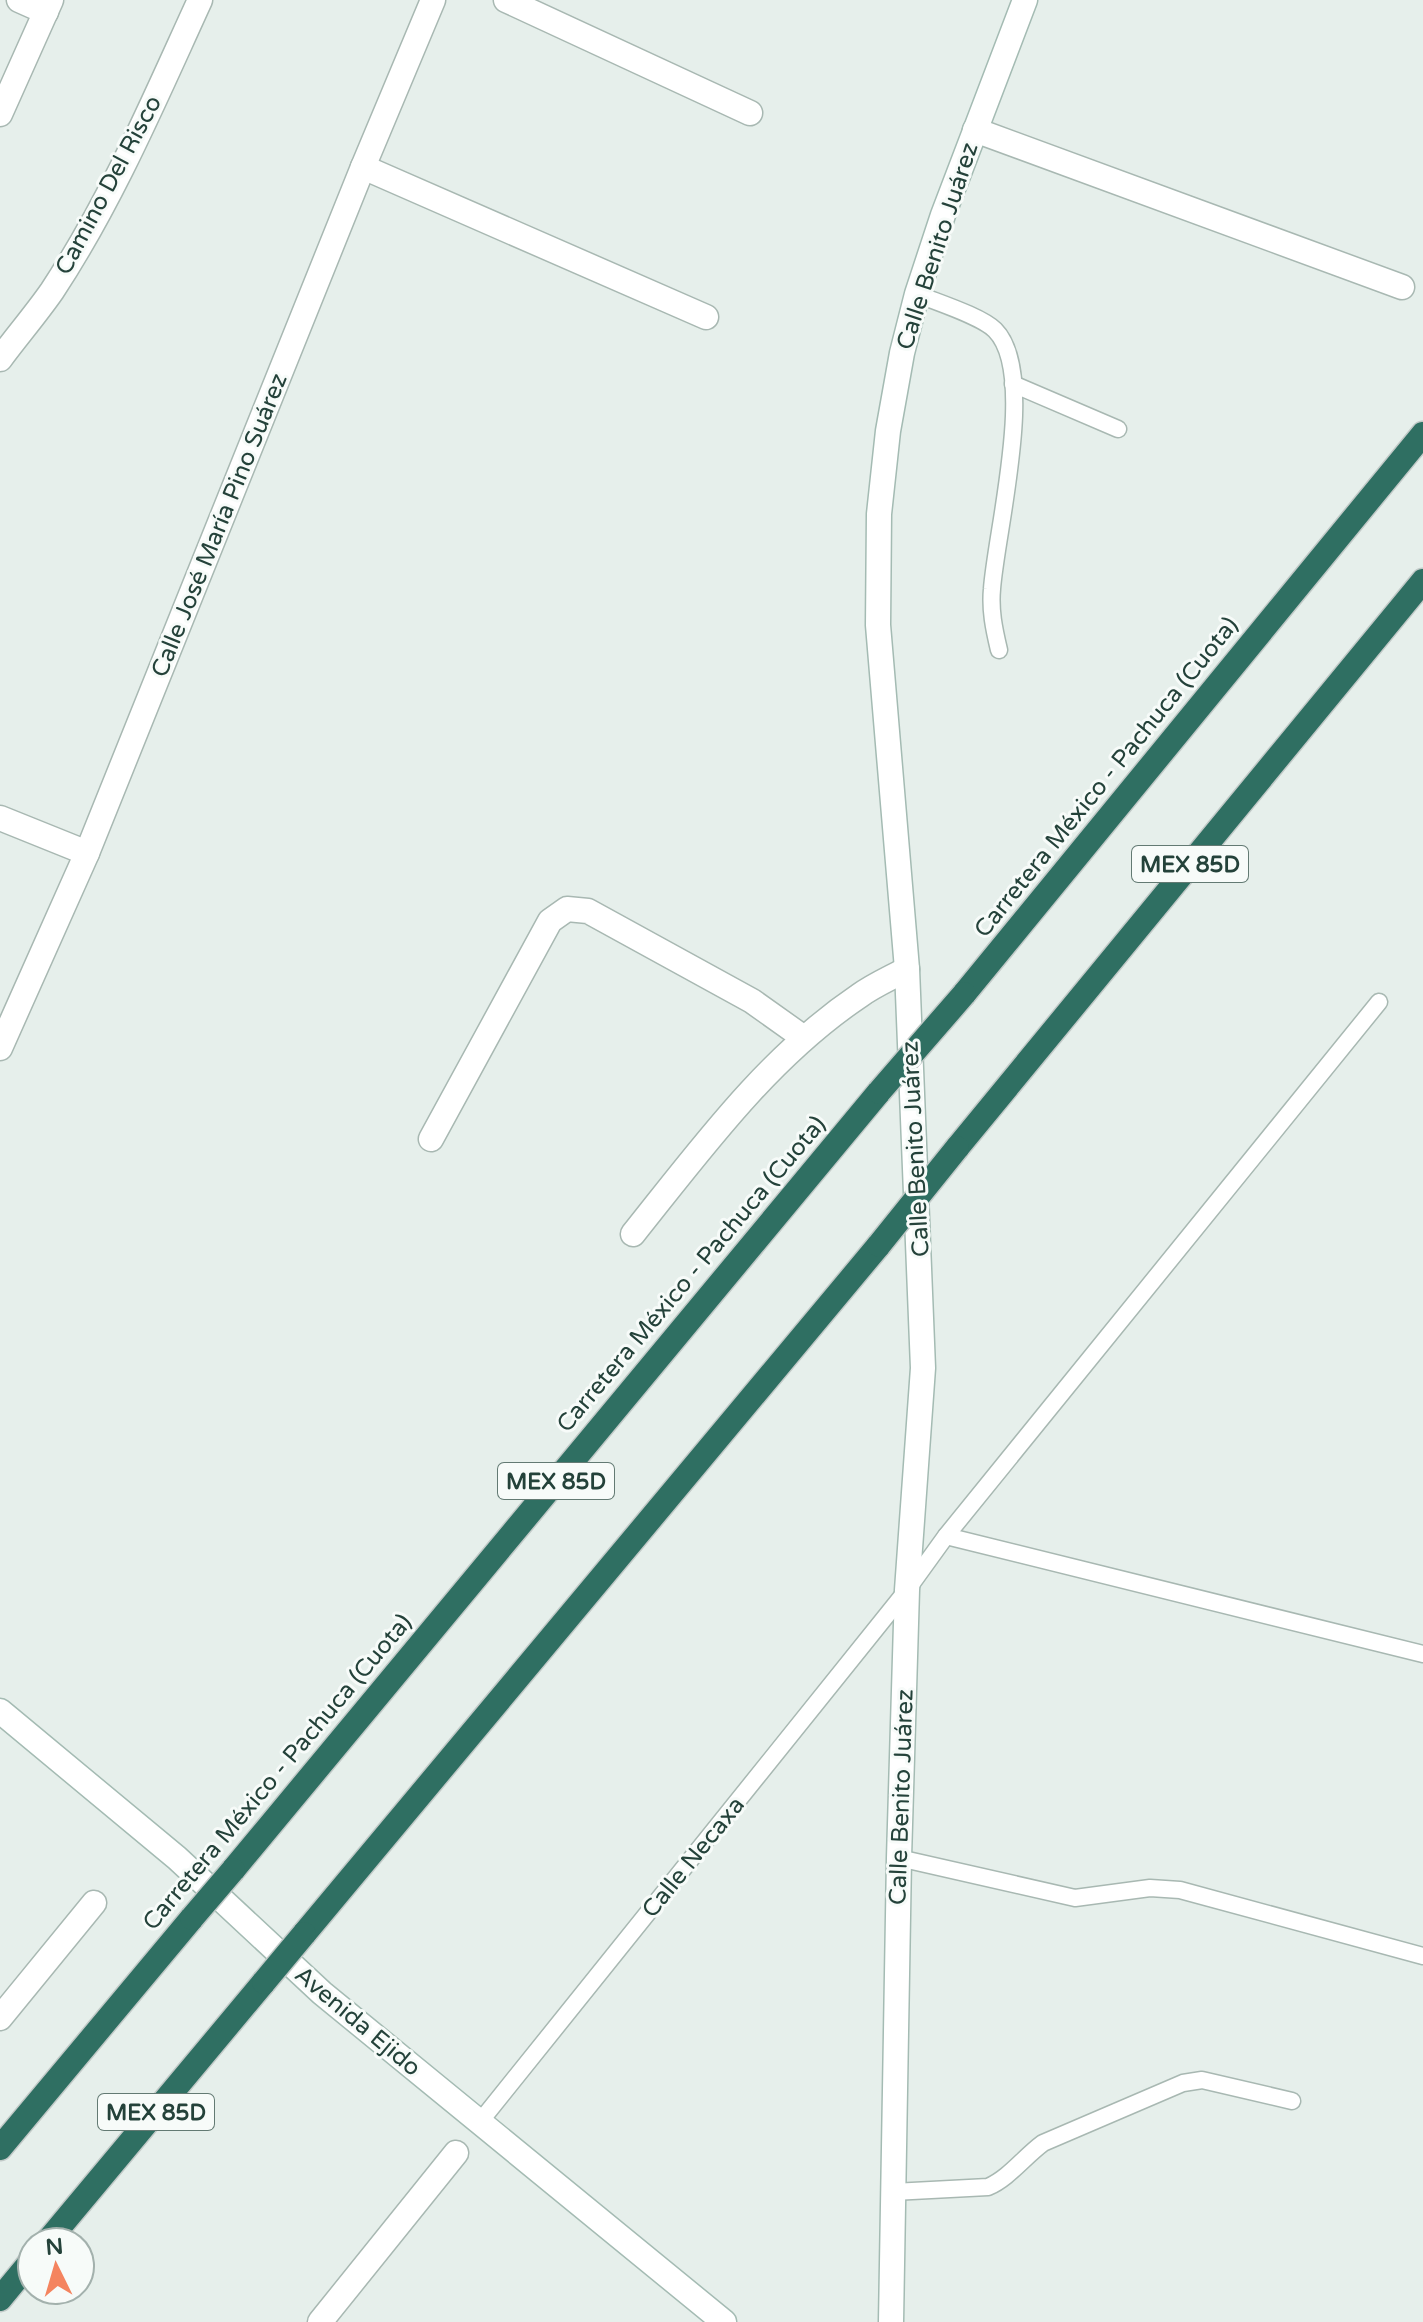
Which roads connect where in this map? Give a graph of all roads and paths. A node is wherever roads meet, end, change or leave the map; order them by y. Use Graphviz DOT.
graph roads {
  1 [pos="19,0"];
  2 [pos="200,0"];
  3 [pos="433,0"];
  4 [pos="506,0"];
  5 [pos="1025,0"];
  6 [pos="48,6"];
  7 [pos="750,113"];
  8 [pos="0,114"];
  9 [pos="975,130"];
  10 [pos="363,167"];
  11 [pos="1402,287"];
  12 [pos="917,294"];
  13 [pos="706,317"];
  14 [pos="0,359"];
  15 [pos="1013,384"];
  16 [pos="1118,429"];
  17 [pos="1423,434"];
  18 [pos="1423,581"];
  19 [pos="999,650"];
  20 [pos="0,818"];
  21 [pos="87,853"];
  22 [pos="907,969"];
  23 [pos="1379,1002"];
  24 [pos="804,1038"];
  25 [pos="0,1048"];
  26 [pos="431,1139"];
  27 [pos="633,1234"];
  28 [pos="946,1536"];
  29 [pos="907,1590"];
  30 [pos="1423,1654"];
  31 [pos="0,1711"];
  32 [pos="899,1858"];
  33 [pos="94,1903"];
  34 [pos="1423,1956"];
  35 [pos="0,2018"];
  36 [pos="1292,2101"];
  37 [pos="479,2123"];
  38 [pos="0,2148"];
  39 [pos="456,2153"];
  40 [pos="893,2192"];
  41 [pos="60,2226"];
  42 [pos="16,2280"];
  43 [pos="0,2299"];
  44 [pos="320,2322"];
  45 [pos="724,2322"];
  46 [pos="891,2322"];
  1 -- 6 [label="street"];
  2 -- 14 [label="street, Camino Del Risco"];
  3 -- 10 [label="street, Calle José María Pino Suárez"];
  4 -- 7 [label="street"];
  5 -- 9 [label="street, Calle Benito Juárez"];
  6 -- 8 [label="street"];
  9 -- 11 [label="street"];
  9 -- 12 [label="street, Calle Benito Juárez"];
  10 -- 13 [label="street"];
  10 -- 21 [label="street, Calle José María Pino Suárez"];
  12 -- 15 [label="lane"];
  12 -- 22 [label="street, Calle Benito Juárez"];
  15 -- 16 [label="lane"];
  15 -- 19 [label="lane"];
  17 -- 38 [label="highway, Carretera México - Pachuca (Cuota) / MEX 85D, bridge"];
  18 -- 41 [label="highway, MEX 85D, bridge"];
  20 -- 21 [label="street"];
  21 -- 25 [label="street, Calle José María Pino Suárez"];
  22 -- 24 [label="street"];
  22 -- 29 [label="street, Calle Benito Juárez"];
  23 -- 28 [label="lane, Calle Necaxa"];
  24 -- 26 [label="street"];
  24 -- 27 [label="street"];
  28 -- 29 [label="lane, Calle Necaxa"];
  28 -- 30 [label="lane"];
  29 -- 32 [label="street, Calle Benito Juárez"];
  29 -- 37 [label="lane, Calle Necaxa"];
  31 -- 37 [label="street, Avenida Ejido"];
  32 -- 34 [label="lane"];
  32 -- 40 [label="street, Calle Benito Juárez"];
  33 -- 35 [label="street"];
  36 -- 40 [label="lane"];
  37 -- 45 [label="street, Avenida Ejido"];
  39 -- 44 [label="street"];
  40 -- 46 [label="street, Calle Benito Juárez"];
  42 -- 43 [label="highway"];
}
